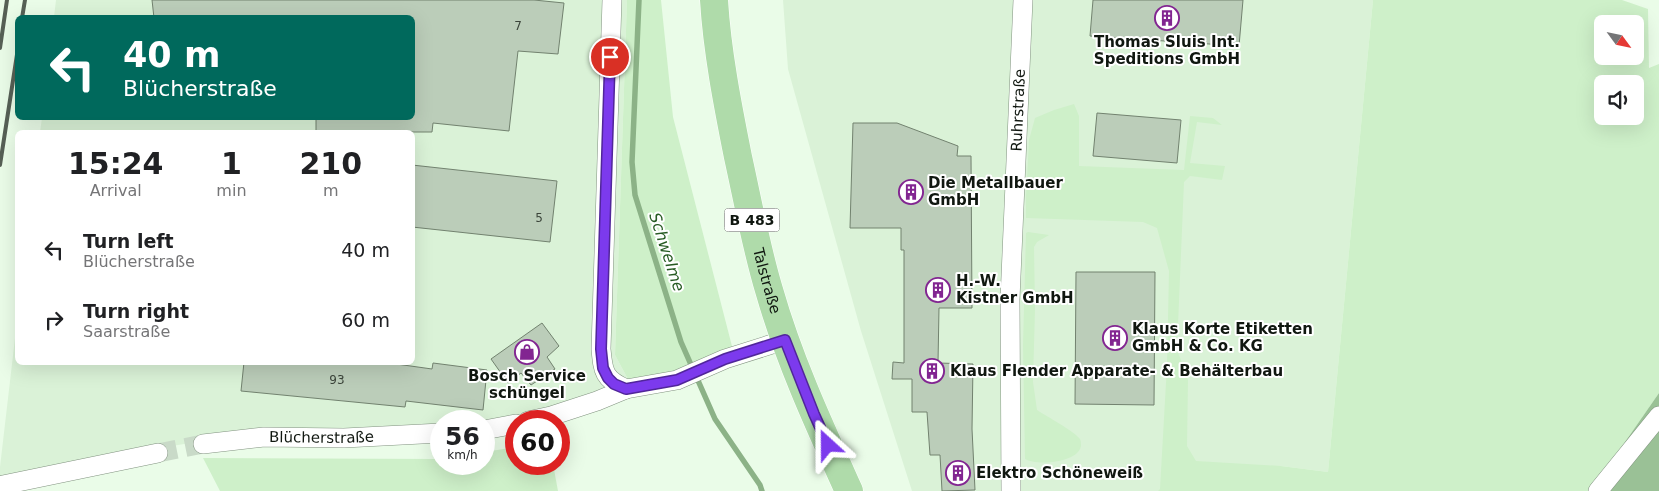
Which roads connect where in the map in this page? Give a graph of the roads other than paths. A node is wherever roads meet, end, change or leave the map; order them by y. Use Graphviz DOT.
graph roads {
  1 [pos="612,0"];
  2 [pos="714,0"];
  3 [pos="1023,0"];
  4 [pos="785,340"];
  5 [pos="626,389"];
  6 [pos="569,410"];
  7 [pos="1659,416"];
  8 [pos="430,434"];
  9 [pos="203,444"];
  10 [pos="158,453"];
  11 [pos="3,485"];
  12 [pos="849,491"];
  13 [pos="1011,491"];
  14 [pos="1598,491"];
  1 -- 5 [label="street"];
  2 -- 4 [label="main road, Talstraße / B 483"];
  3 -- 13 [label="street, Ruhrstraße"];
  4 -- 5 [label="street"];
  4 -- 12 [label="main road, Talstraße / B 483"];
  5 -- 6 [label="street"];
  7 -- 14 [label="street"];
  8 -- 9 [label="street, Blücherstraße"];
  10 -- 11 [label="street"];
}
